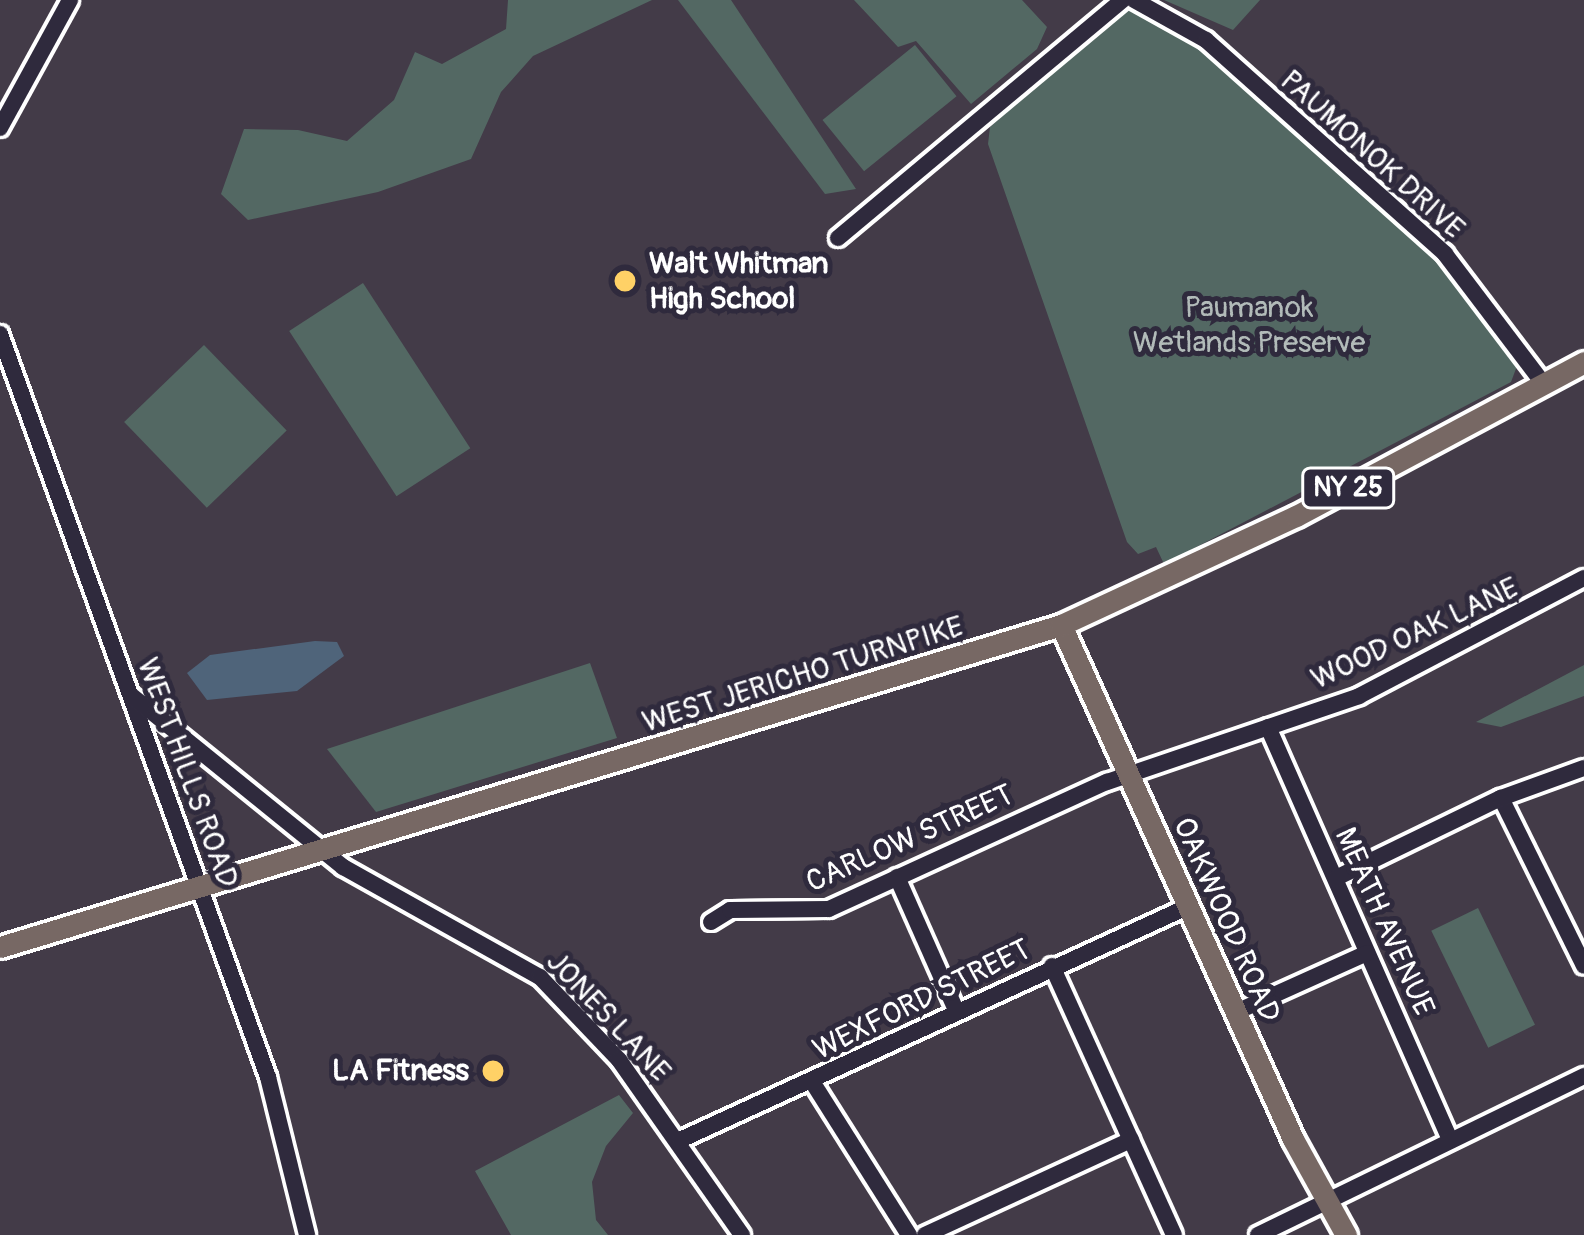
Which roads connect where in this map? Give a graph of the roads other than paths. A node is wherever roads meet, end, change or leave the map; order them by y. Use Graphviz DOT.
graph roads {
  1 [pos="70,0"];
  2 [pos="1124,0"];
  3 [pos="1134,0"];
  4 [pos="0,128"];
  5 [pos="838,238"];
  6 [pos="1,338"];
  7 [pos="1584,362"];
  8 [pos="1543,383"];
  9 [pos="1584,578"];
  10 [pos="1060,625"];
  11 [pos="131,696"];
  12 [pos="1268,728"];
  13 [pos="1584,768"];
  14 [pos="1128,776"];
  15 [pos="1501,798"];
  16 [pos="326,852"];
  17 [pos="897,878"];
  18 [pos="1336,878"];
  19 [pos="200,890"];
  20 [pos="1187,907"];
  21 [pos="711,922"];
  22 [pos="1576,930"];
  23 [pos="0,947"];
  24 [pos="1367,953"];
  25 [pos="1052,966"];
  26 [pos="1584,966"];
  27 [pos="955,1008"];
  28 [pos="1234,1013"];
  29 [pos="1584,1076"];
  30 [pos="813,1083"];
  31 [pos="1450,1139"];
  32 [pos="1131,1140"];
  33 [pos="680,1141"];
  34 [pos="1328,1204"];
  35 [pos="302,1234"];
  36 [pos="740,1234"];
  37 [pos="909,1235"];
  38 [pos="925,1235"];
  39 [pos="1174,1235"];
  40 [pos="1258,1235"];
  41 [pos="1346,1235"];
  1 -- 4 [label="street"];
  2 -- 5 [label="street"];
  3 -- 8 [label="street, PAUMONOK DRIVE"];
  6 -- 11 [label="street, WEST HILLS ROAD"];
  7 -- 8 [label="main road, WEST JERICHO TURNPIKE / NY 25"];
  8 -- 10 [label="main road, WEST JERICHO TURNPIKE / NY 25"];
  9 -- 12 [label="street, WOOD OAK LANE"];
  10 -- 14 [label="main road, OAKWOOD ROAD"];
  10 -- 16 [label="main road, WEST JERICHO TURNPIKE / NY 25"];
  11 -- 16 [label="street, JONES LANE"];
  11 -- 19 [label="street, WEST HILLS ROAD"];
  12 -- 14 [label="street, WOOD OAK LANE"];
  12 -- 18 [label="street, MEATH AVENUE"];
  13 -- 15 [label="street"];
  14 -- 17 [label="street, CARLOW STREET"];
  14 -- 20 [label="main road, OAKWOOD ROAD"];
  15 -- 18 [label="street"];
  15 -- 22 [label="street"];
  16 -- 19 [label="main road, WEST JERICHO TURNPIKE / NY 25"];
  16 -- 33 [label="street, JONES LANE"];
  17 -- 21 [label="street, CARLOW STREET"];
  17 -- 27 [label="street"];
  18 -- 24 [label="street, MEATH AVENUE"];
  19 -- 23 [label="main road, WEST JERICHO TURNPIKE / NY 25"];
  19 -- 35 [label="street, WEST HILLS ROAD"];
  20 -- 25 [label="street, WEXFORD STREET"];
  20 -- 28 [label="main road, OAKWOOD ROAD"];
  22 -- 26 [label="street"];
  24 -- 28 [label="street"];
  24 -- 31 [label="street, MEATH AVENUE"];
  25 -- 27 [label="street, WEXFORD STREET"];
  25 -- 32 [label="street"];
  27 -- 30 [label="street, WEXFORD STREET"];
  28 -- 34 [label="main road, OAKWOOD ROAD"];
  29 -- 31 [label="street"];
  30 -- 33 [label="street, WEXFORD STREET"];
  30 -- 37 [label="street"];
  31 -- 34 [label="street"];
  32 -- 38 [label="street"];
  32 -- 39 [label="street"];
  33 -- 36 [label="street, JONES LANE"];
  34 -- 40 [label="street"];
  34 -- 41 [label="main road, OAKWOOD ROAD"];
}
